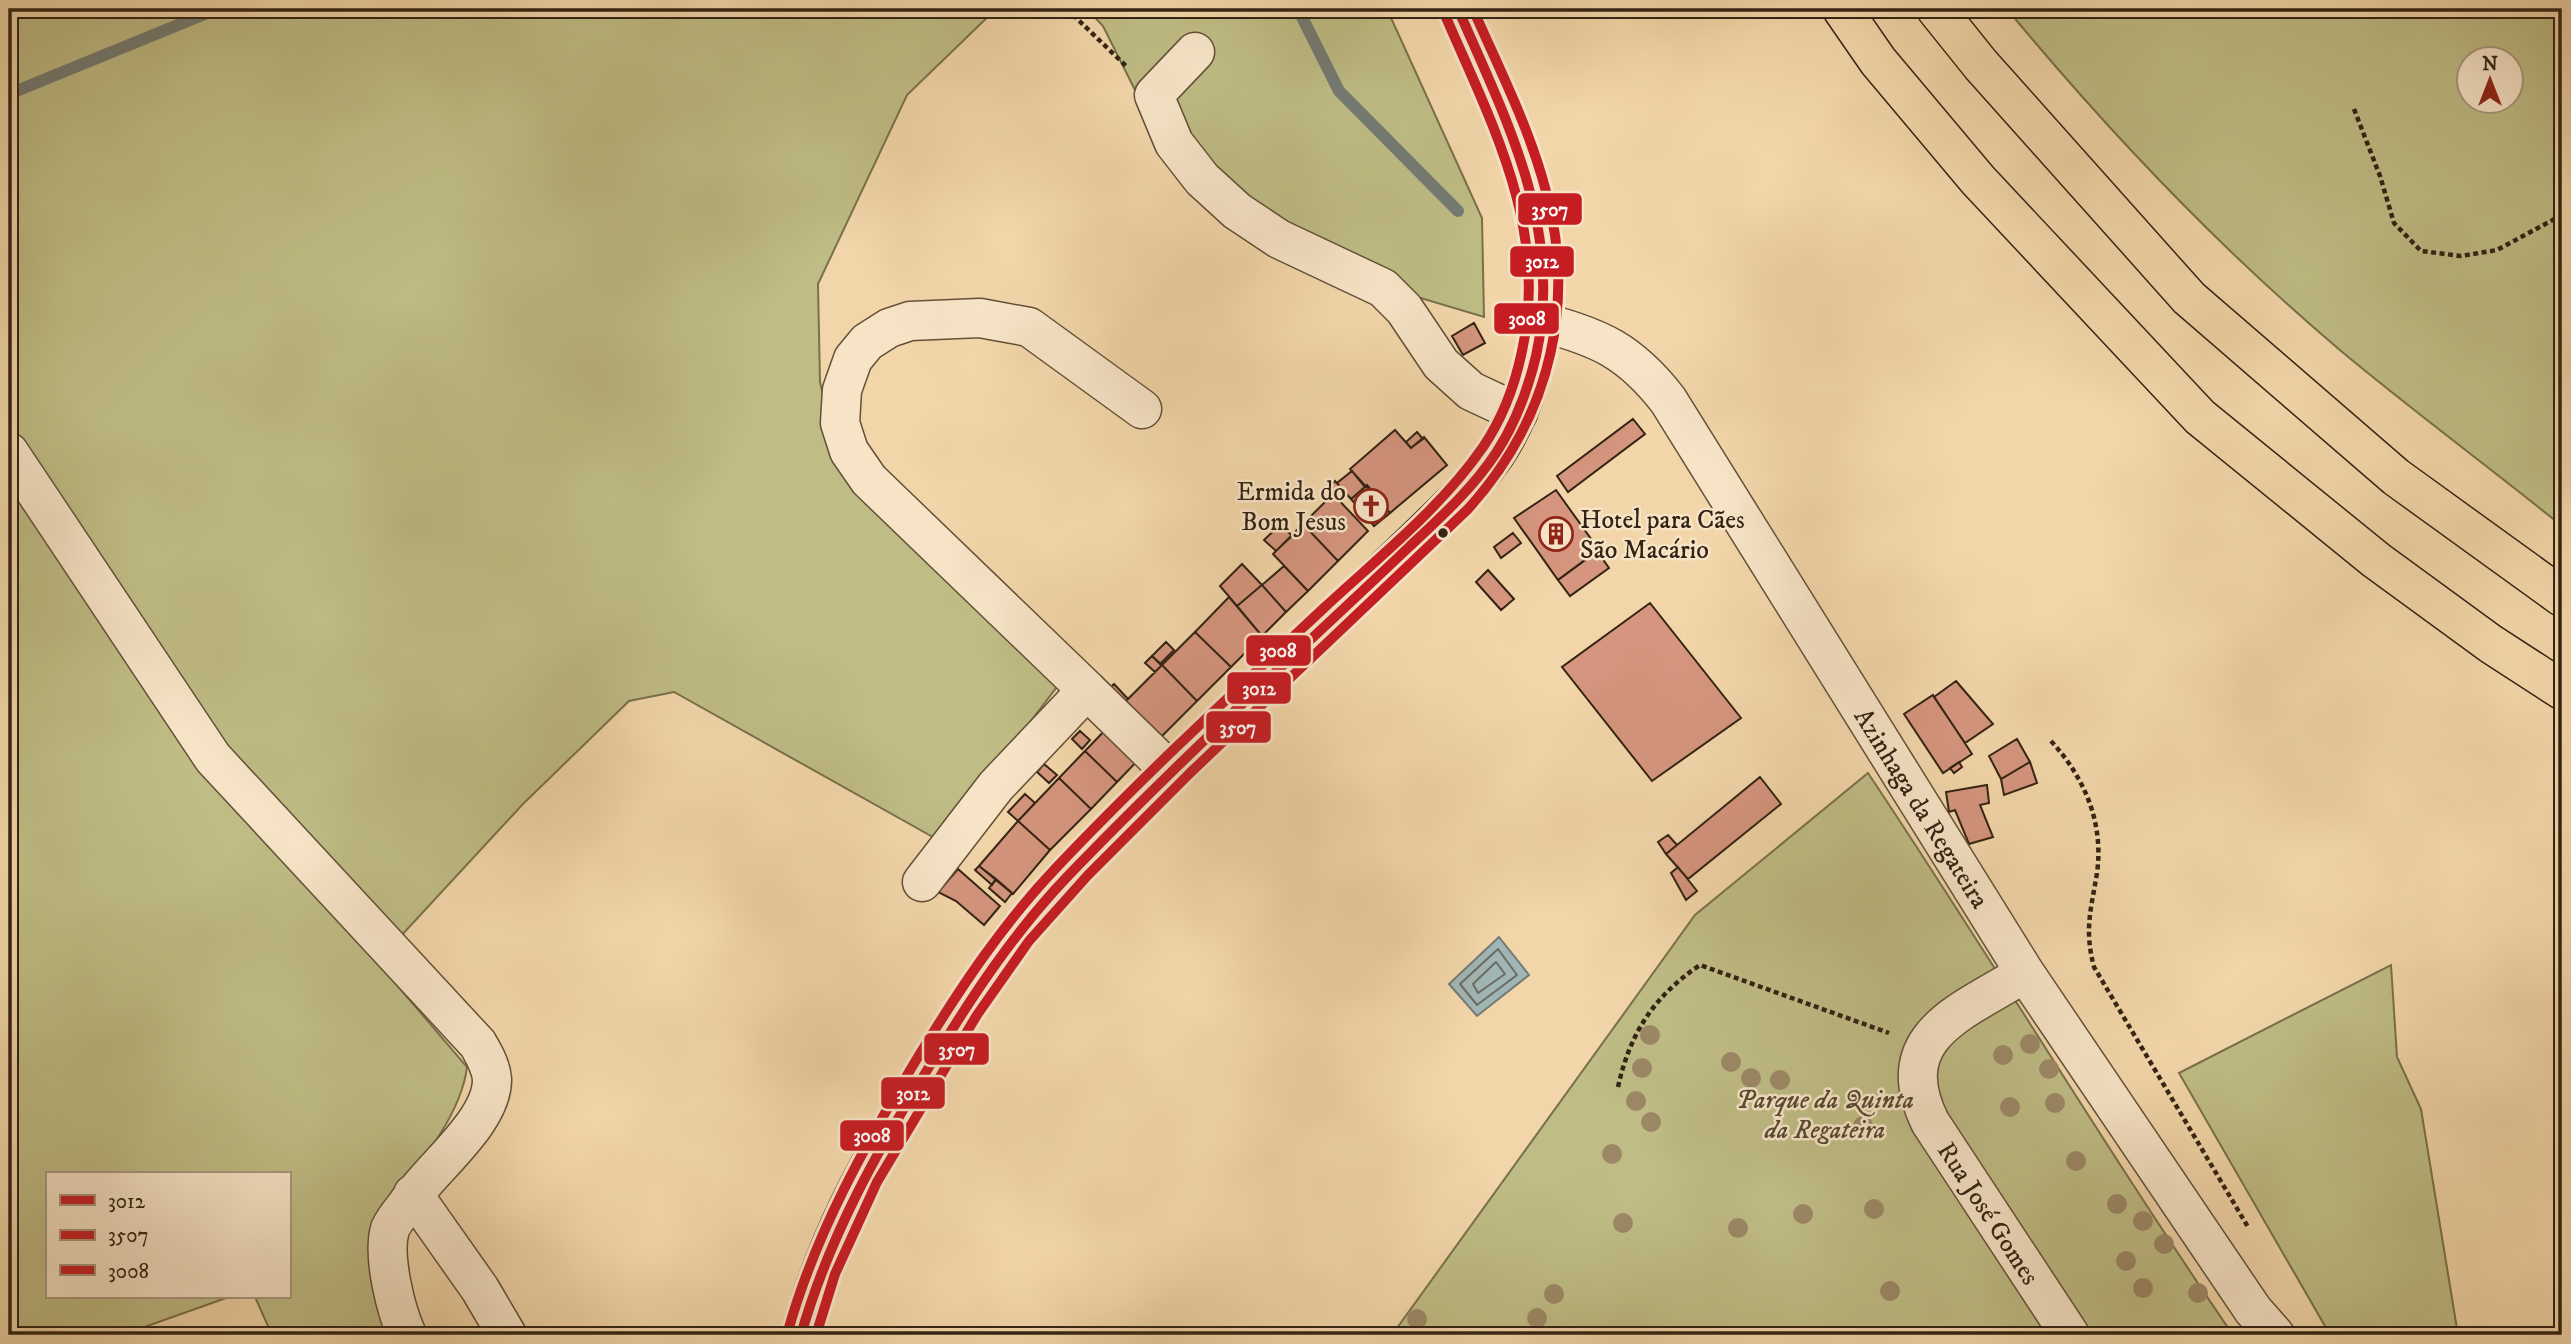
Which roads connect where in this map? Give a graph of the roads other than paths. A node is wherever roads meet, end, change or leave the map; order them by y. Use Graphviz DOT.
graph roads {
  1 [pos="1458,9"];
  2 [pos="1842,9"];
  3 [pos="1936,9"];
  4 [pos="1195,52"];
  5 [pos="1541,322"];
  6 [pos="1142,409"];
  7 [pos="1518,413"];
  8 [pos="9,452"];
  9 [pos="2562,597"];
  10 [pos="2491,644"];
  11 [pos="1087,690"];
  12 [pos="2562,690"];
  13 [pos="2562,709"];
  14 [pos="1171,772"];
  15 [pos="922,882"];
  16 [pos="2025,973"];
  17 [pos="413,1194"];
  18 [pos="407,1335"];
  19 [pos="507,1335"];
  20 [pos="801,1335"];
  21 [pos="2070,1335"];
  22 [pos="2275,1335"];
  1 -- 5 [label="main road"];
  2 -- 10 [label="main road"];
  3 -- 9 [label="main road"];
  4 -- 7 [label="street"];
  5 -- 7 [label="main road"];
  5 -- 16 [label="street, Azinhaga da Regateira"];
  6 -- 11 [label="street"];
  7 -- 14 [label="main road"];
  8 -- 17 [label="street"];
  10 -- 12 [label="main road"];
  10 -- 13 [label="main road"];
  11 -- 14 [label="street"];
  11 -- 15 [label="street"];
  14 -- 20 [label="main road"];
  16 -- 21 [label="street, Rua José Gomes"];
  16 -- 22 [label="street, Azinhaga da Regateira"];
  17 -- 18 [label="street"];
  17 -- 19 [label="street"];
}
